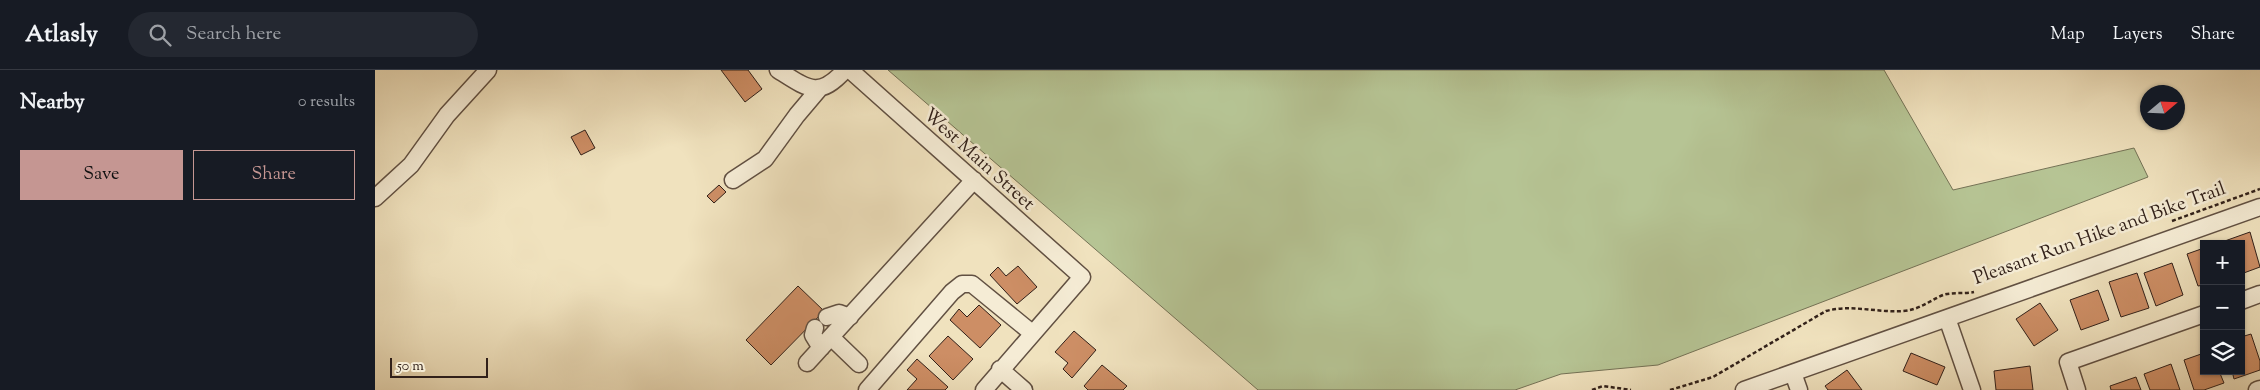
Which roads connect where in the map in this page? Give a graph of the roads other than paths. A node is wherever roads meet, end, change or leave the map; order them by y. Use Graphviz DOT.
graph roads {
  1 [pos="488,70"];
  2 [pos="778,70"];
  3 [pos="845,70"];
  4 [pos="850,70"];
  5 [pos="819,89"];
  6 [pos="733,180"];
  7 [pos="974,180"];
  8 [pos="375,198"];
  9 [pos="2260,207"];
  10 [pos="2260,294"];
  11 [pos="2245,300"];
  12 [pos="2200,315"];
  13 [pos="849,317"];
  14 [pos="1947,318"];
  15 [pos="1032,333"];
  16 [pos="826,343"];
  17 [pos="807,363"];
  18 [pos="859,364"];
  19 [pos="1000,369"];
  20 [pos="1793,373"];
  21 [pos="867,390"];
  22 [pos="984,390"];
  23 [pos="1024,390"];
  24 [pos="1744,390"];
  25 [pos="1799,390"];
  26 [pos="1972,390"];
  27 [pos="2077,390"];
  1 -- 8 [label="street"];
  2 -- 5 [label="street"];
  3 -- 5 [label="street"];
  4 -- 7 [label="street, West Main Street"];
  5 -- 6 [label="street"];
  7 -- 13 [label="street"];
  7 -- 15 [label="street, West Main Street"];
  9 -- 14 [label="street"];
  10 -- 11 [label="street"];
  12 -- 27 [label="street"];
  13 -- 16 [label="street"];
  13 -- 16 [label="street"];
  14 -- 20 [label="street"];
  14 -- 26 [label="street"];
  15 -- 19 [label="street"];
  15 -- 21 [label="street"];
  16 -- 17 [label="street"];
  16 -- 18 [label="street"];
  19 -- 22 [label="street"];
  19 -- 23 [label="street"];
  20 -- 24 [label="street"];
  20 -- 25 [label="street"];
}
